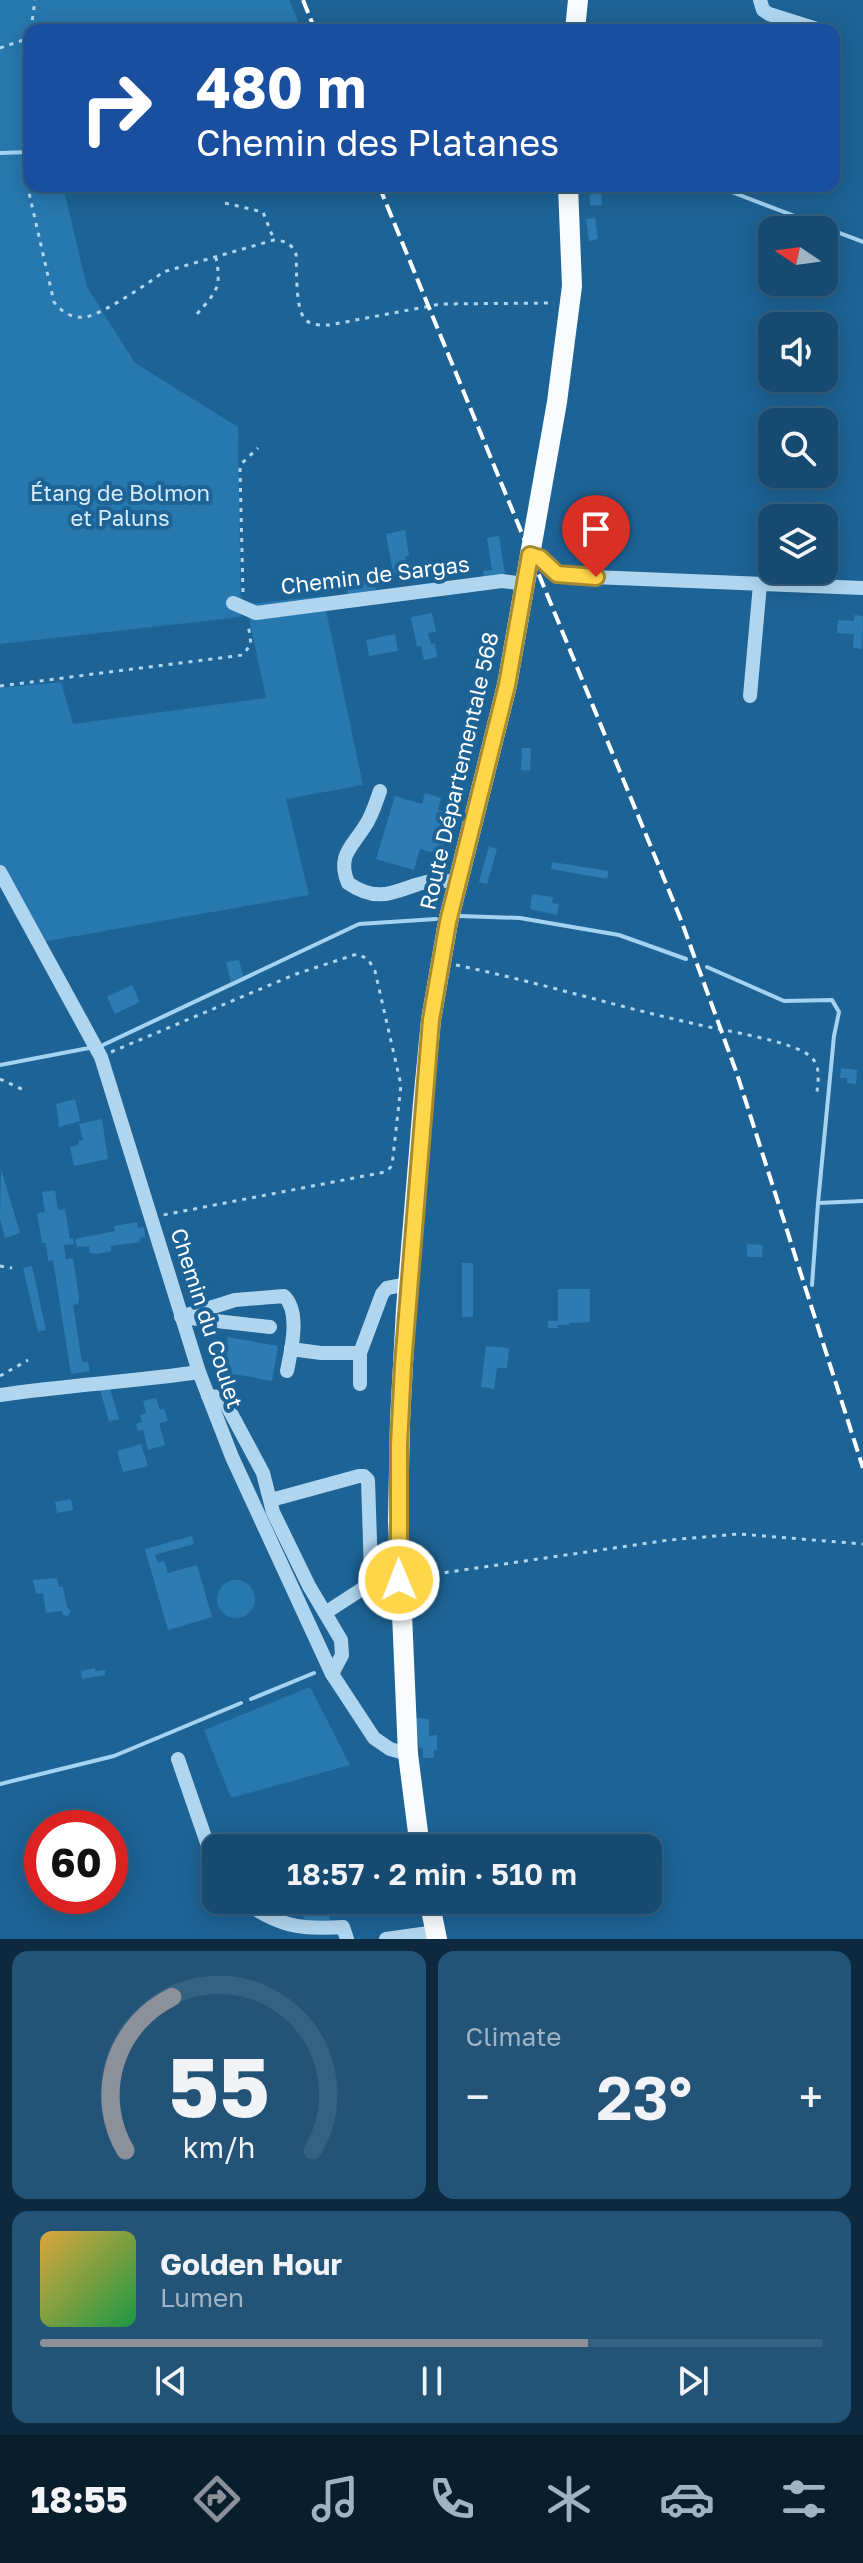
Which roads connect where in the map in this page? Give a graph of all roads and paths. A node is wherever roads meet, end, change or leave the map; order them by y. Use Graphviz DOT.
graph roads {
  1 [pos="35,0"];
  2 [pos="578,0"];
  3 [pos="760,0"];
  4 [pos="32,24"];
  5 [pos="576,24"];
  6 [pos="801,24"];
  7 [pos="24,40"];
  8 [pos="0,48"];
  9 [pos="29,192"];
  10 [pos="568,192"];
  11 [pos="225,203"];
  12 [pos="274,240"];
  13 [pos="216,257"];
  14 [pos="570,302"];
  15 [pos="197,314"];
  16 [pos="258,448"];
  17 [pos="530,555"];
  18 [pos="525,584"];
  19 [pos="758,584"];
  20 [pos="760,584"];
  21 [pos="863,588"];
  22 [pos="239,606"];
  23 [pos="0,686"];
  24 [pos="750,696"];
  25 [pos="380,791"];
  26 [pos="2,878"];
  27 [pos="457,883"];
  28 [pos="441,961"];
  29 [pos="101,1057"];
  30 [pos="0,1079"];
  31 [pos="26,1091"];
  32 [pos="817,1092"];
  33 [pos="150,1217"];
  34 [pos="0,1266"];
  35 [pos="12,1268"];
  36 [pos="408,1284"];
  37 [pos="181,1317"];
  38 [pos="270,1327"];
  39 [pos="291,1349"];
  40 [pos="360,1353"];
  41 [pos="28,1360"];
  42 [pos="287,1371"];
  43 [pos="199,1372"];
  44 [pos="0,1376"];
  45 [pos="360,1384"];
  46 [pos="0,1395"];
  47 [pos="208,1396"];
  48 [pos="271,1500"];
  49 [pos="863,1544"];
  50 [pos="399,1580"];
  51 [pos="325,1613"];
  52 [pos="332,1674"];
  53 [pos="408,1754"];
  54 [pos="178,1759"];
  55 [pos="204,1834"];
  56 [pos="418,1834"];
  57 [pos="265,1914"];
  58 [pos="432,1914"];
  59 [pos="436,1936"];
  60 [pos="347,1939"];
  61 [pos="386,1939"];
  1 -- 4 [label="path"];
  2 -- 5 [label="main road"];
  3 -- 6 [label="street"];
  7 -- 8 [label="path"];
  9 -- 13 [label="path"];
  10 -- 14 [label="main road, Route Départementale 568"];
  11 -- 12 [label="path"];
  12 -- 13 [label="path"];
  12 -- 14 [label="path"];
  13 -- 15 [label="path"];
  14 -- 17 [label="main road, Route Départementale 568"];
  16 -- 22 [label="path"];
  17 -- 18 [label="main road, Route Départementale 568"];
  17 -- 19 [label="street"];
  18 -- 22 [label="street, Chemin de Sargas"];
  18 -- 27 [label="main road, Route Départementale 568"];
  20 -- 21 [label="street"];
  20 -- 24 [label="street"];
  22 -- 23 [label="path"];
  25 -- 27 [label="street"];
  26 -- 29 [label="street, Chemin du Coulet"];
  27 -- 28 [label="main road, Route Départementale 568"];
  28 -- 32 [label="path"];
  28 -- 36 [label="main road, Route Départementale 568"];
  29 -- 33 [label="street, Chemin du Coulet"];
  29 -- 33 [label="path"];
  30 -- 31 [label="path"];
  33 -- 37 [label="street, Chemin du Coulet"];
  34 -- 35 [label="path"];
  36 -- 40 [label="street"];
  36 -- 50 [label="main road, Route Départementale 568"];
  37 -- 38 [label="street"];
  37 -- 39 [label="street"];
  37 -- 43 [label="street, Chemin du Coulet"];
  39 -- 40 [label="street"];
  39 -- 42 [label="street"];
  40 -- 45 [label="street"];
  41 -- 44 [label="path"];
  43 -- 46 [label="street"];
  43 -- 47 [label="street, Chemin du Coulet"];
  47 -- 48 [label="street"];
  47 -- 52 [label="street, Chemin du Coulet"];
  48 -- 51 [label="street"];
  48 -- 51 [label="street"];
  49 -- 50 [label="path"];
  50 -- 53 [label="main road, Route Départementale 568"];
  51 -- 52 [label="street"];
  52 -- 53 [label="street, Chemin du Coulet"];
  53 -- 56 [label="main road, Route Départementale 568"];
  54 -- 55 [label="street"];
  57 -- 60 [label="street"];
  58 -- 59 [label="main road"];
  59 -- 61 [label="street"];
}
